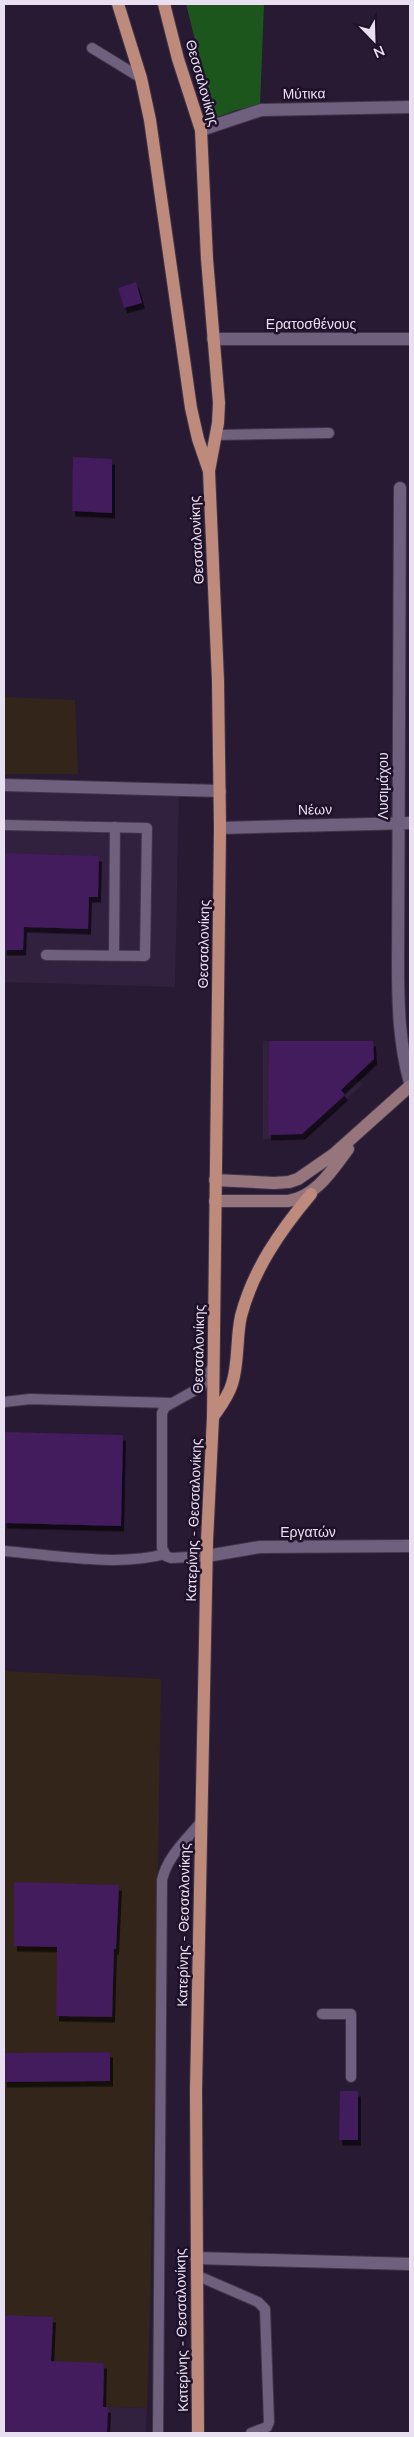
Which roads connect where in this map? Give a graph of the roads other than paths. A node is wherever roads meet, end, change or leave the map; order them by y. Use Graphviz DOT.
graph roads {
  1 [pos="118,4"];
  2 [pos="164,4"];
  3 [pos="92,48"];
  4 [pos="141,78"];
  5 [pos="410,107"];
  6 [pos="201,130"];
  7 [pos="212,339"];
  8 [pos="410,339"];
  9 [pos="328,433"];
  10 [pos="216,435"];
  11 [pos="208,471"];
  12 [pos="400,488"];
  13 [pos="4,785"];
  14 [pos="220,791"];
  15 [pos="404,823"];
  16 [pos="4,825"];
  17 [pos="115,827"];
  18 [pos="220,828"];
  19 [pos="46,954"];
  20 [pos="114,956"];
  21 [pos="410,1085"];
  22 [pos="372,1120"];
  23 [pos="215,1180"];
  24 [pos="311,1194"];
  25 [pos="215,1201"];
  26 [pos="214,1365"];
  27 [pos="4,1402"];
  28 [pos="173,1403"];
  29 [pos="213,1417"];
  30 [pos="410,1546"];
  31 [pos="4,1551"];
  32 [pos="165,1554"];
  33 [pos="207,1556"];
  34 [pos="202,1822"];
  35 [pos="322,2014"];
  36 [pos="351,2077"];
  37 [pos="196,2258"];
  38 [pos="410,2264"];
  39 [pos="196,2274"];
  40 [pos="258,2432"];
  41 [pos="158,2433"];
  42 [pos="198,2433"];
  1 -- 4 [label="main road, Θεσσαλονίκης"];
  2 -- 6 [label="main road, Θεσσαλονίκης"];
  3 -- 4 [label="lane"];
  4 -- 11 [label="main road, Θεσσαλονίκης"];
  5 -- 6 [label="street, Μύτικα"];
  6 -- 7 [label="main road, Θεσσαλονίκης"];
  7 -- 8 [label="street, Ερατοσθένους"];
  7 -- 10 [label="main road, Θεσσαλονίκης"];
  9 -- 10 [label="lane"];
  10 -- 11 [label="main road, Θεσσαλονίκης"];
  11 -- 14 [label="main road, Θεσσαλονίκης"];
  12 -- 15 [label="street, Λυσιμάχου"];
  13 -- 14 [label="street"];
  14 -- 18 [label="main road, Θεσσαλονίκης"];
  15 -- 18 [label="street, Νέων"];
  15 -- 21 [label="street, Λυσιμάχου"];
  16 -- 17 [label="lane"];
  17 -- 20 [label="lane"];
  17 -- 20 [label="lane"];
  18 -- 23 [label="main road, Θεσσαλονίκης"];
  19 -- 20 [label="lane"];
  21 -- 22 [label="main road"];
  22 -- 23 [label="main road"];
  22 -- 24 [label="main road"];
  23 -- 25 [label="main road, Θεσσαλονίκης"];
  24 -- 25 [label="main road"];
  24 -- 29 [label="main road"];
  25 -- 26 [label="main road, Θεσσαλονίκης"];
  26 -- 28 [label="lane"];
  26 -- 29 [label="main road, Θεσσαλονίκης"];
  27 -- 28 [label="lane"];
  28 -- 32 [label="lane"];
  29 -- 33 [label="main road, Κατερίνης - Θεσσαλονίκης"];
  30 -- 33 [label="street, Εργατών"];
  31 -- 32 [label="lane"];
  32 -- 33 [label="lane"];
  33 -- 34 [label="main road, Κατερίνης - Θεσσαλονίκης"];
  34 -- 37 [label="main road, Κατερίνης - Θεσσαλονίκης"];
  34 -- 41 [label="lane"];
  35 -- 36 [label="lane"];
  37 -- 38 [label="street"];
  37 -- 39 [label="main road, Κατερίνης - Θεσσαλονίκης"];
  39 -- 40 [label="lane"];
  39 -- 42 [label="main road, Κατερίνης - Θεσσαλονίκης"];
}
